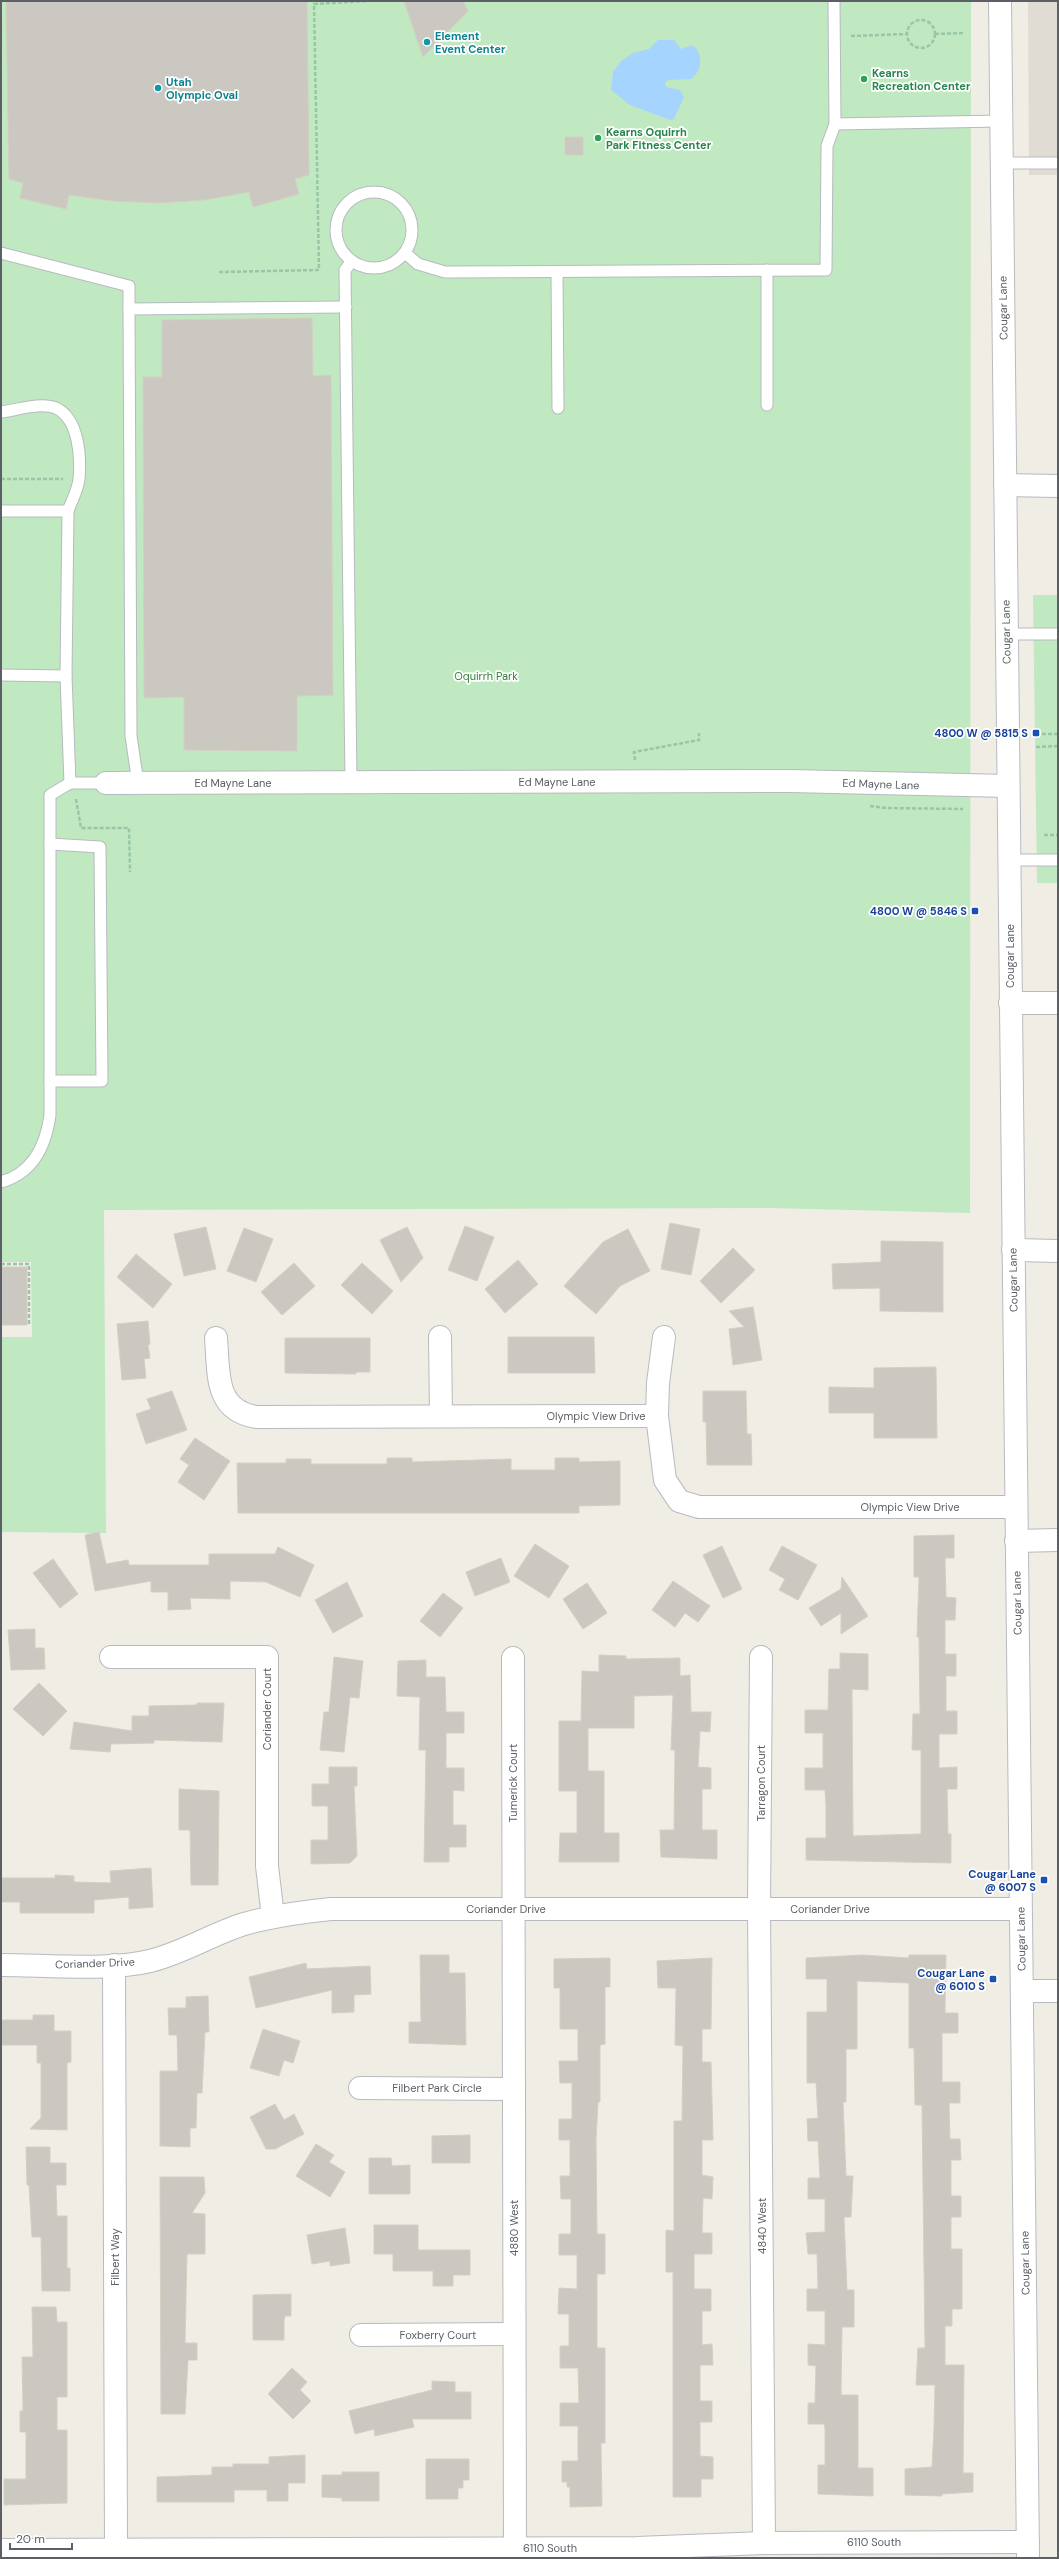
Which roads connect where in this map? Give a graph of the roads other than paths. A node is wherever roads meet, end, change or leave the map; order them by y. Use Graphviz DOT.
graph roads {
  1 [pos="834,1"];
  2 [pos="1000,1"];
  3 [pos="1002,121"];
  4 [pos="835,124"];
  5 [pos="1002,163"];
  6 [pos="1058,163"];
  7 [pos="1,253"];
  8 [pos="405,253"];
  9 [pos="352,261"];
  10 [pos="767,270"];
  11 [pos="557,272"];
  12 [pos="346,307"];
  13 [pos="129,309"];
  14 [pos="767,405"];
  15 [pos="558,408"];
  16 [pos="1,412"];
  17 [pos="1005,485"];
  18 [pos="1058,486"];
  19 [pos="1,511"];
  20 [pos="68,511"];
  21 [pos="1006,634"];
  22 [pos="1058,634"];
  23 [pos="1,675"];
  24 [pos="66,676"];
  25 [pos="70,783"];
  26 [pos="106,783"];
  27 [pos="138,783"];
  28 [pos="351,783"];
  29 [pos="1008,786"];
  30 [pos="50,844"];
  31 [pos="1009,860"];
  32 [pos="1058,860"];
  33 [pos="1010,1003"];
  34 [pos="1058,1003"];
  35 [pos="50,1081"];
  36 [pos="1,1182"];
  37 [pos="1013,1250"];
  38 [pos="1058,1251"];
  39 [pos="440,1337"];
  40 [pos="664,1337"];
  41 [pos="216,1338"];
  42 [pos="441,1416"];
  43 [pos="657,1416"];
  44 [pos="1016,1507"];
  45 [pos="1058,1540"];
  46 [pos="1016,1541"];
  47 [pos="111,1657"];
  48 [pos="513,1658"];
  49 [pos="760,1658"];
  50 [pos="513,1908"];
  51 [pos="760,1908"];
  52 [pos="1020,1909"];
  53 [pos="273,1917"];
  54 [pos="1,1964"];
  55 [pos="114,1965"];
  56 [pos="1022,1991"];
  57 [pos="1058,1991"];
  58 [pos="360,2088"];
  59 [pos="514,2089"];
  60 [pos="514,2334"];
  61 [pos="361,2335"];
  62 [pos="764,2543"];
  63 [pos="515,2548"];
  64 [pos="116,2549"];
  65 [pos="1,2550"];
  66 [pos="1028,2550"];
  1 -- 4 [label="lane"];
  2 -- 3 [label="street, Cougar Lane"];
  3 -- 4 [label="lane"];
  3 -- 5 [label="street, Cougar Lane"];
  4 -- 10 [label="lane"];
  5 -- 6 [label="lane"];
  5 -- 17 [label="street, Cougar Lane"];
  7 -- 13 [label="lane"];
  8 -- 9 [label="lane"];
  8 -- 9 [label="lane"];
  8 -- 11 [label="lane"];
  9 -- 12 [label="lane"];
  10 -- 11 [label="lane"];
  10 -- 14 [label="lane"];
  11 -- 15 [label="lane"];
  12 -- 13 [label="lane"];
  12 -- 28 [label="lane"];
  13 -- 27 [label="lane"];
  16 -- 20 [label="lane"];
  17 -- 18 [label="street"];
  17 -- 21 [label="street, Cougar Lane"];
  19 -- 20 [label="lane"];
  20 -- 24 [label="lane"];
  21 -- 22 [label="lane"];
  21 -- 29 [label="street, Cougar Lane"];
  23 -- 24 [label="lane"];
  24 -- 25 [label="lane"];
  25 -- 26 [label="lane"];
  25 -- 30 [label="lane"];
  26 -- 27 [label="street, Ed Mayne Lane"];
  27 -- 28 [label="street, Ed Mayne Lane"];
  28 -- 29 [label="street, Ed Mayne Lane"];
  29 -- 31 [label="street, Cougar Lane"];
  30 -- 35 [label="lane"];
  30 -- 35 [label="lane"];
  31 -- 32 [label="lane"];
  31 -- 33 [label="street, Cougar Lane"];
  33 -- 34 [label="street"];
  33 -- 37 [label="street, Cougar Lane"];
  35 -- 36 [label="lane"];
  37 -- 38 [label="street"];
  37 -- 44 [label="street, Cougar Lane"];
  39 -- 42 [label="street"];
  40 -- 43 [label="street"];
  41 -- 42 [label="street, Olympic View Drive"];
  42 -- 43 [label="street, Olympic View Drive"];
  43 -- 44 [label="street, Olympic View Drive"];
  44 -- 46 [label="street, Cougar Lane"];
  45 -- 46 [label="street"];
  46 -- 52 [label="street, Cougar Lane"];
  47 -- 53 [label="street, Coriander Court"];
  48 -- 50 [label="street, Tumerick Court"];
  49 -- 51 [label="street, Tarragon Court"];
  50 -- 51 [label="street, Coriander Drive"];
  50 -- 53 [label="street, Coriander Drive"];
  50 -- 59 [label="street, 4880 West"];
  51 -- 52 [label="street, Coriander Drive"];
  51 -- 62 [label="street, 4840 West"];
  52 -- 56 [label="street, Cougar Lane"];
  53 -- 55 [label="street, Coriander Drive"];
  54 -- 55 [label="street, Coriander Drive"];
  55 -- 64 [label="street, Filbert Way"];
  56 -- 57 [label="street"];
  56 -- 66 [label="street, Cougar Lane"];
  58 -- 59 [label="street, Filbert Park Circle"];
  59 -- 60 [label="street, 4880 West"];
  60 -- 61 [label="street, Foxberry Court"];
  60 -- 63 [label="street, 4880 West"];
  62 -- 63 [label="street, 6110 South"];
  62 -- 66 [label="street, 6110 South"];
  63 -- 64 [label="street, 6110 South"];
  64 -- 65 [label="street, 6110 South"];
}
